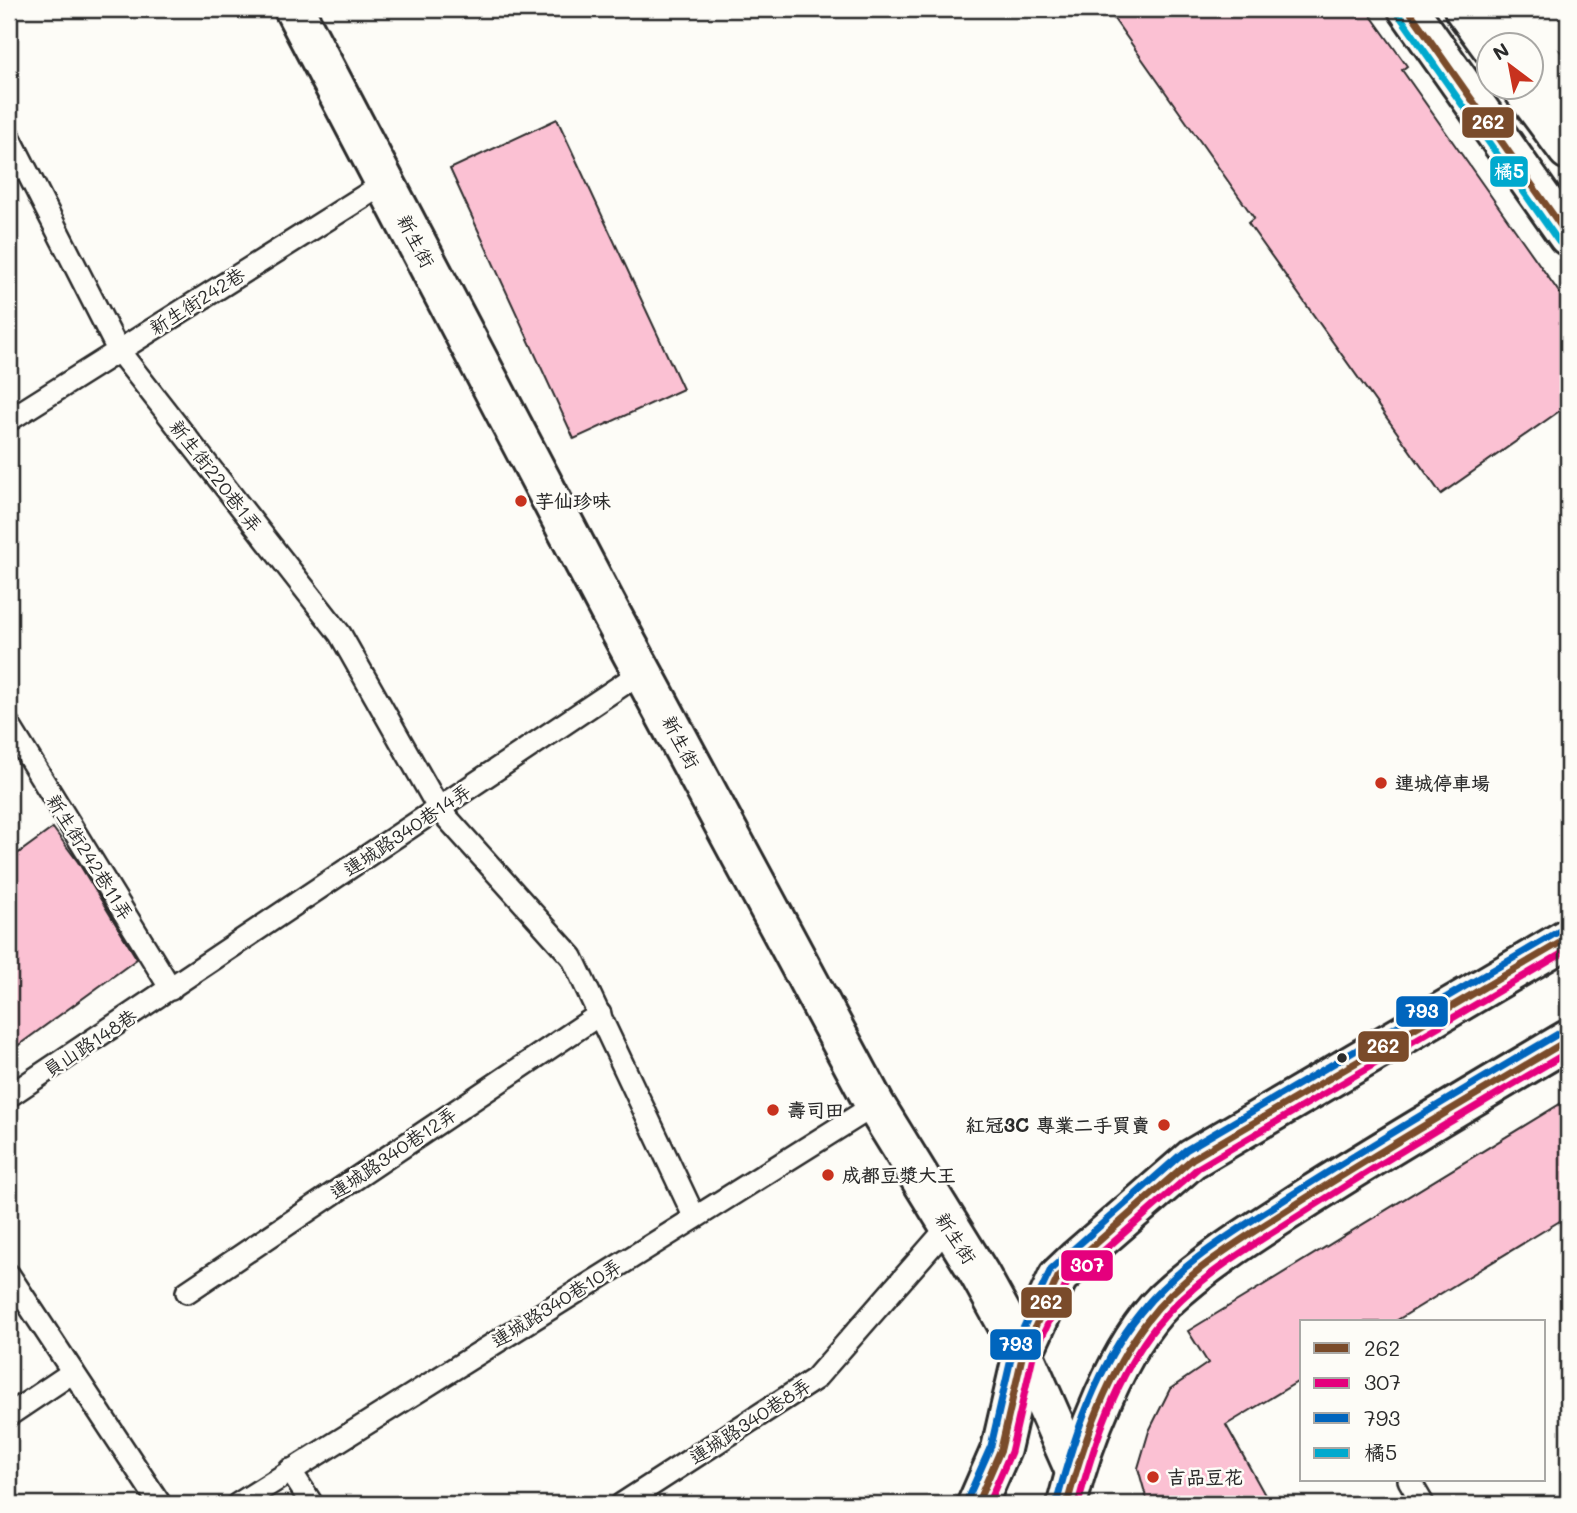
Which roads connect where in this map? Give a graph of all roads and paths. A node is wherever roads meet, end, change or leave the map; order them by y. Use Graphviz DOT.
graph roads {
  1 [pos="294,9"];
  2 [pos="1408,9"];
  3 [pos="1464,9"];
  4 [pos="1506,9"];
  5 [pos="1552,9"];
  6 [pos="1481,32"];
  7 [pos="1568,33"];
  8 [pos="1568,96"];
  9 [pos="1532,102"];
  10 [pos="9,136"];
  11 [pos="1568,150"];
  12 [pos="385,183"];
  13 [pos="1568,236"];
  14 [pos="118,351"];
  15 [pos="9,420"];
  16 [pos="643,671"];
  17 [pos="9,725"];
  18 [pos="439,809"];
  19 [pos="1568,937"];
  20 [pos="171,989"];
  21 [pos="600,1014"];
  22 [pos="1568,1040"];
  23 [pos="9,1096"];
  24 [pos="875,1105"];
  25 [pos="694,1216"];
  26 [pos="948,1227"];
  27 [pos="9,1275"];
  28 [pos="187,1292"];
  29 [pos="1023,1353"];
  30 [pos="73,1372"];
  31 [pos="9,1415"];
  32 [pos="290,1470"];
  33 [pos="1410,1482"];
  34 [pos="1077,1493"];
  35 [pos="160,1504"];
  36 [pos="238,1504"];
  37 [pos="312,1504"];
  38 [pos="622,1504"];
  39 [pos="977,1504"];
  40 [pos="1423,1504"];
  1 -- 12 [label="main road, 新生街"];
  2 -- 13 [label="main road"];
  3 -- 6 [label="main road"];
  4 -- 8 [label="main road"];
  5 -- 7 [label="main road"];
  9 -- 11 [label="main road"];
  10 -- 14 [label="lane, 新生街220巷1弄"];
  12 -- 14 [label="lane, 新生街242巷"];
  12 -- 16 [label="main road, 新生街"];
  14 -- 15 [label="lane, 新生街242巷"];
  14 -- 18 [label="lane, 新生街220巷1弄"];
  16 -- 18 [label="lane, 連城路340巷14弄"];
  16 -- 24 [label="main road, 新生街"];
  17 -- 20 [label="lane, 新生街242巷11弄"];
  18 -- 20 [label="lane, 連城路340巷14弄"];
  18 -- 21 [label="lane"];
  19 -- 29 [label="main road"];
  20 -- 23 [label="lane, 員山路148巷"];
  21 -- 25 [label="lane"];
  21 -- 28 [label="lane, 連城路340巷12弄"];
  22 -- 34 [label="main road"];
  24 -- 25 [label="lane, 連城路340巷10弄"];
  24 -- 26 [label="main road, 新生街"];
  25 -- 32 [label="lane, 連城路340巷10弄"];
  26 -- 29 [label="main road, 新生街"];
  26 -- 38 [label="lane, 連城路340巷8弄"];
  27 -- 30 [label="lane"];
  29 -- 34 [label="main road, 新生街"];
  29 -- 39 [label="main road"];
  30 -- 31 [label="lane"];
  30 -- 35 [label="lane"];
  32 -- 36 [label="lane, 連城路340巷10弄"];
  32 -- 37 [label="lane"];
  33 -- 40 [label="lane"];
}
